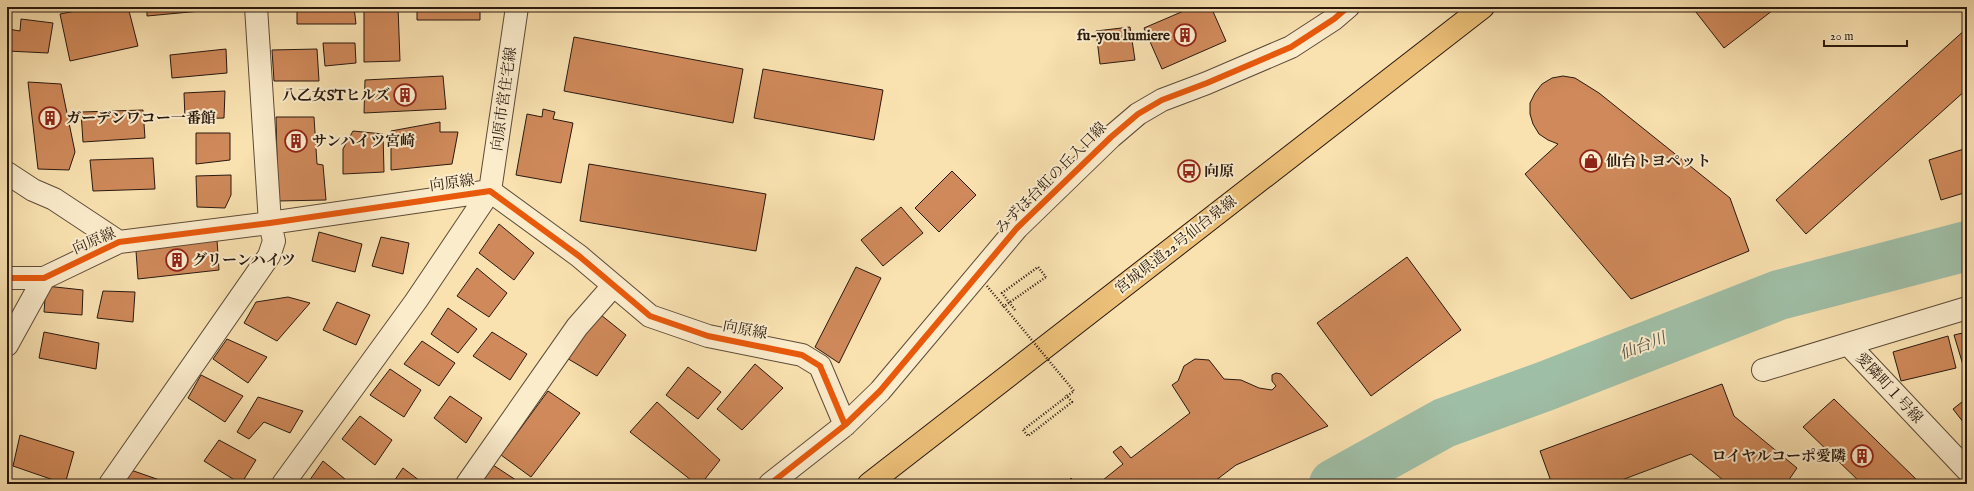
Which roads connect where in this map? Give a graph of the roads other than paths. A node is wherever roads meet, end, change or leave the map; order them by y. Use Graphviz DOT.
graph roads {
  1 [pos="256,7"];
  2 [pos="517,7"];
  3 [pos="1348,7"];
  4 [pos="1483,7"];
  5 [pos="7,173"];
  6 [pos="490,191"];
  7 [pos="270,223"];
  8 [pos="119,242"];
  9 [pos="7,278"];
  10 [pos="44,278"];
  11 [pos="613,286"];
  12 [pos="1967,308"];
  13 [pos="1848,344"];
  14 [pos="7,345"];
  15 [pos="1763,370"];
  16 [pos="845,425"];
  17 [pos="1967,470"];
  18 [pos="110,484"];
  19 [pos="283,484"];
  20 [pos="467,484"];
  21 [pos="770,484"];
  22 [pos="870,484"];
  1 -- 7 [label="street"];
  2 -- 6 [label="street, 向原市営住宅線"];
  3 -- 16 [label="street, みずほ台虹の丘入口線"];
  4 -- 22 [label="main road, 宮城県道22号仙台泉線"];
  5 -- 8 [label="street"];
  6 -- 7 [label="street, 向原線"];
  6 -- 11 [label="street, 向原線"];
  6 -- 19 [label="street"];
  7 -- 8 [label="street, 向原線"];
  7 -- 18 [label="street"];
  8 -- 10 [label="street, 向原線"];
  9 -- 10 [label="street, 向原線"];
  10 -- 14 [label="street"];
  11 -- 16 [label="street, 向原線"];
  11 -- 20 [label="street"];
  12 -- 13 [label="street, 愛隣町１号線"];
  13 -- 15 [label="street"];
  13 -- 17 [label="street, 愛隣町１号線"];
  16 -- 21 [label="street, みずほ台虹の丘入口線"];
}
